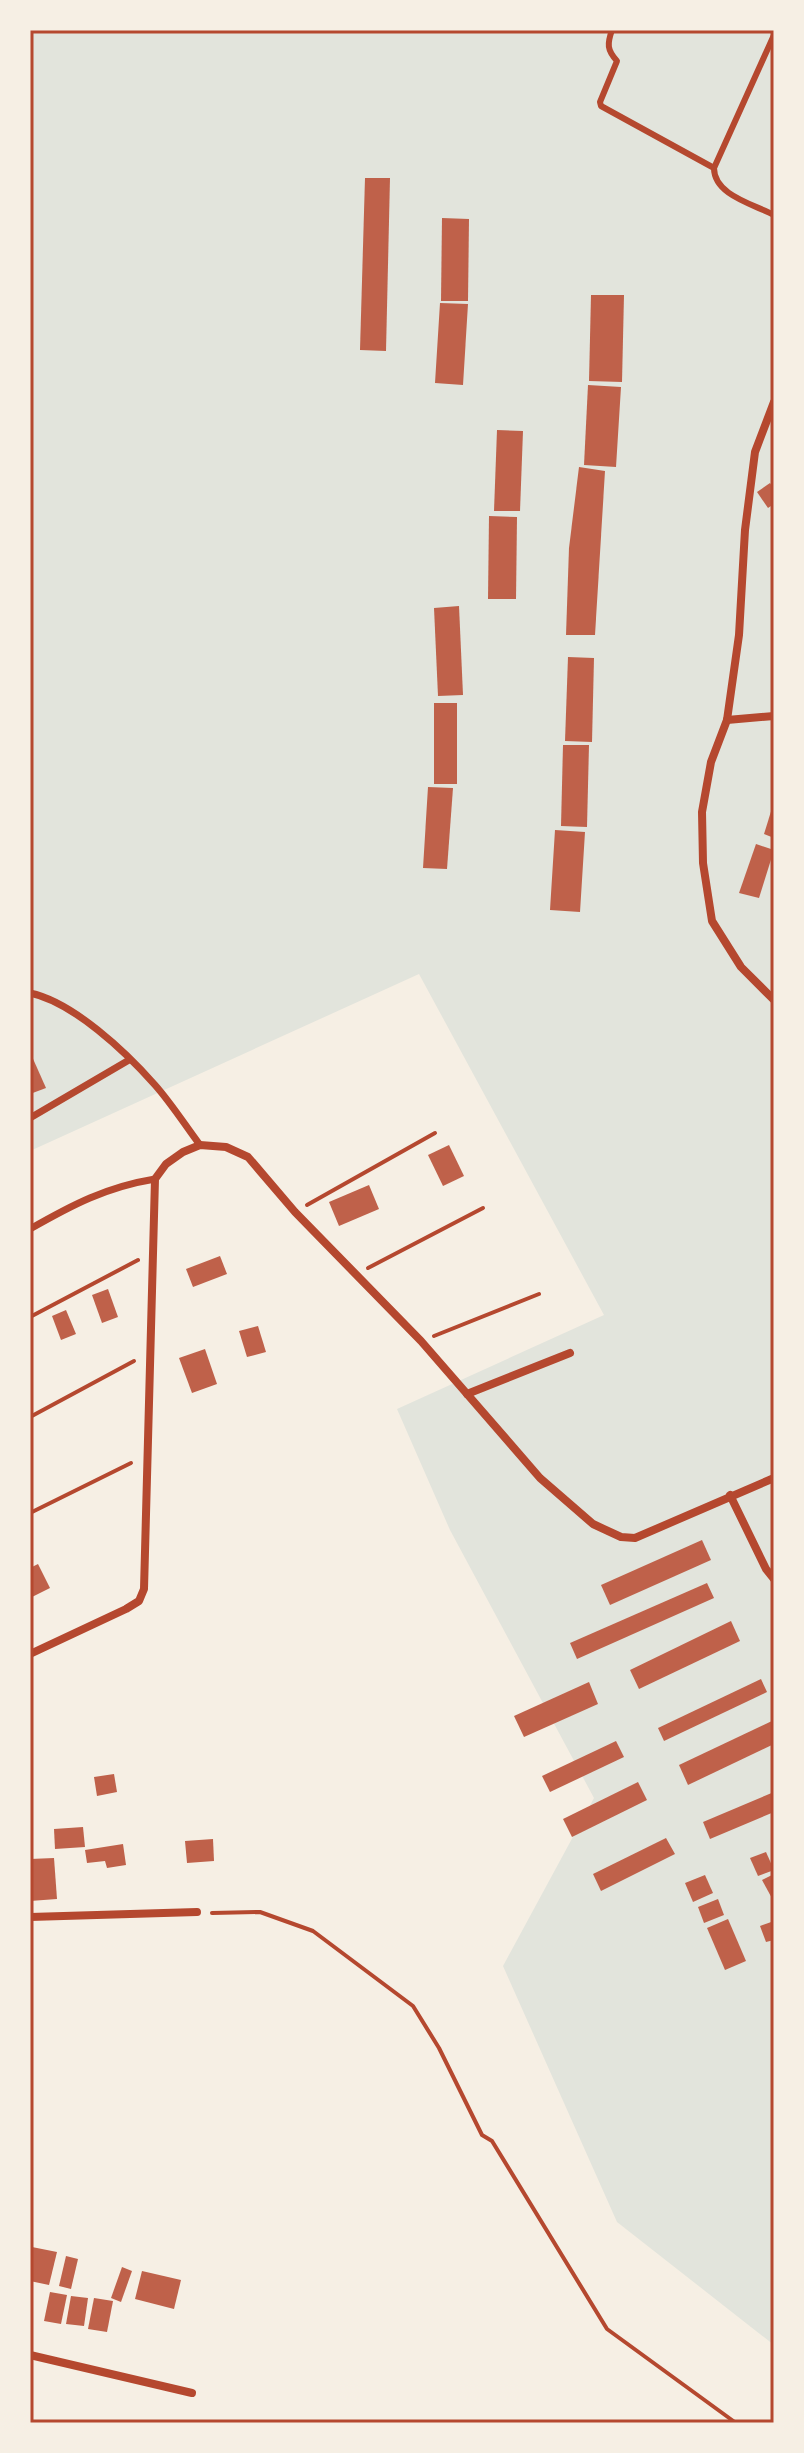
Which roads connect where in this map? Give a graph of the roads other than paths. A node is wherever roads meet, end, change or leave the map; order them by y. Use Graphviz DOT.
graph roads {
  1 [pos="612,30"];
  2 [pos="774,35"];
  3 [pos="714,168"];
  4 [pos="774,215"];
  5 [pos="774,402"];
  6 [pos="774,716"];
  7 [pos="727,720"];
  8 [pos="30,993"];
  9 [pos="774,1000"];
  10 [pos="129,1060"];
  11 [pos="30,1118"];
  12 [pos="200,1145"];
  13 [pos="155,1179"];
  14 [pos="30,1229"];
  15 [pos="570,1353"];
  16 [pos="467,1394"];
  17 [pos="774,1478"];
  18 [pos="730,1495"];
  19 [pos="774,1579"];
  20 [pos="30,1654"];
  21 [pos="197,1912"];
  22 [pos="30,1917"];
  23 [pos="30,2355"];
  24 [pos="192,2393"];
  1 -- 3 [label="lane"];
  2 -- 3 [label="lane"];
  3 -- 4 [label="lane"];
  5 -- 7 [label="street"];
  6 -- 7 [label="street"];
  7 -- 9 [label="street"];
  8 -- 10 [label="street"];
  10 -- 11 [label="street"];
  10 -- 12 [label="street"];
  12 -- 13 [label="street"];
  12 -- 16 [label="street"];
  13 -- 14 [label="street"];
  13 -- 20 [label="street"];
  15 -- 16 [label="street"];
  16 -- 18 [label="street"];
  17 -- 18 [label="street"];
  18 -- 19 [label="street"];
  21 -- 22 [label="street"];
  23 -- 24 [label="street"];
}
